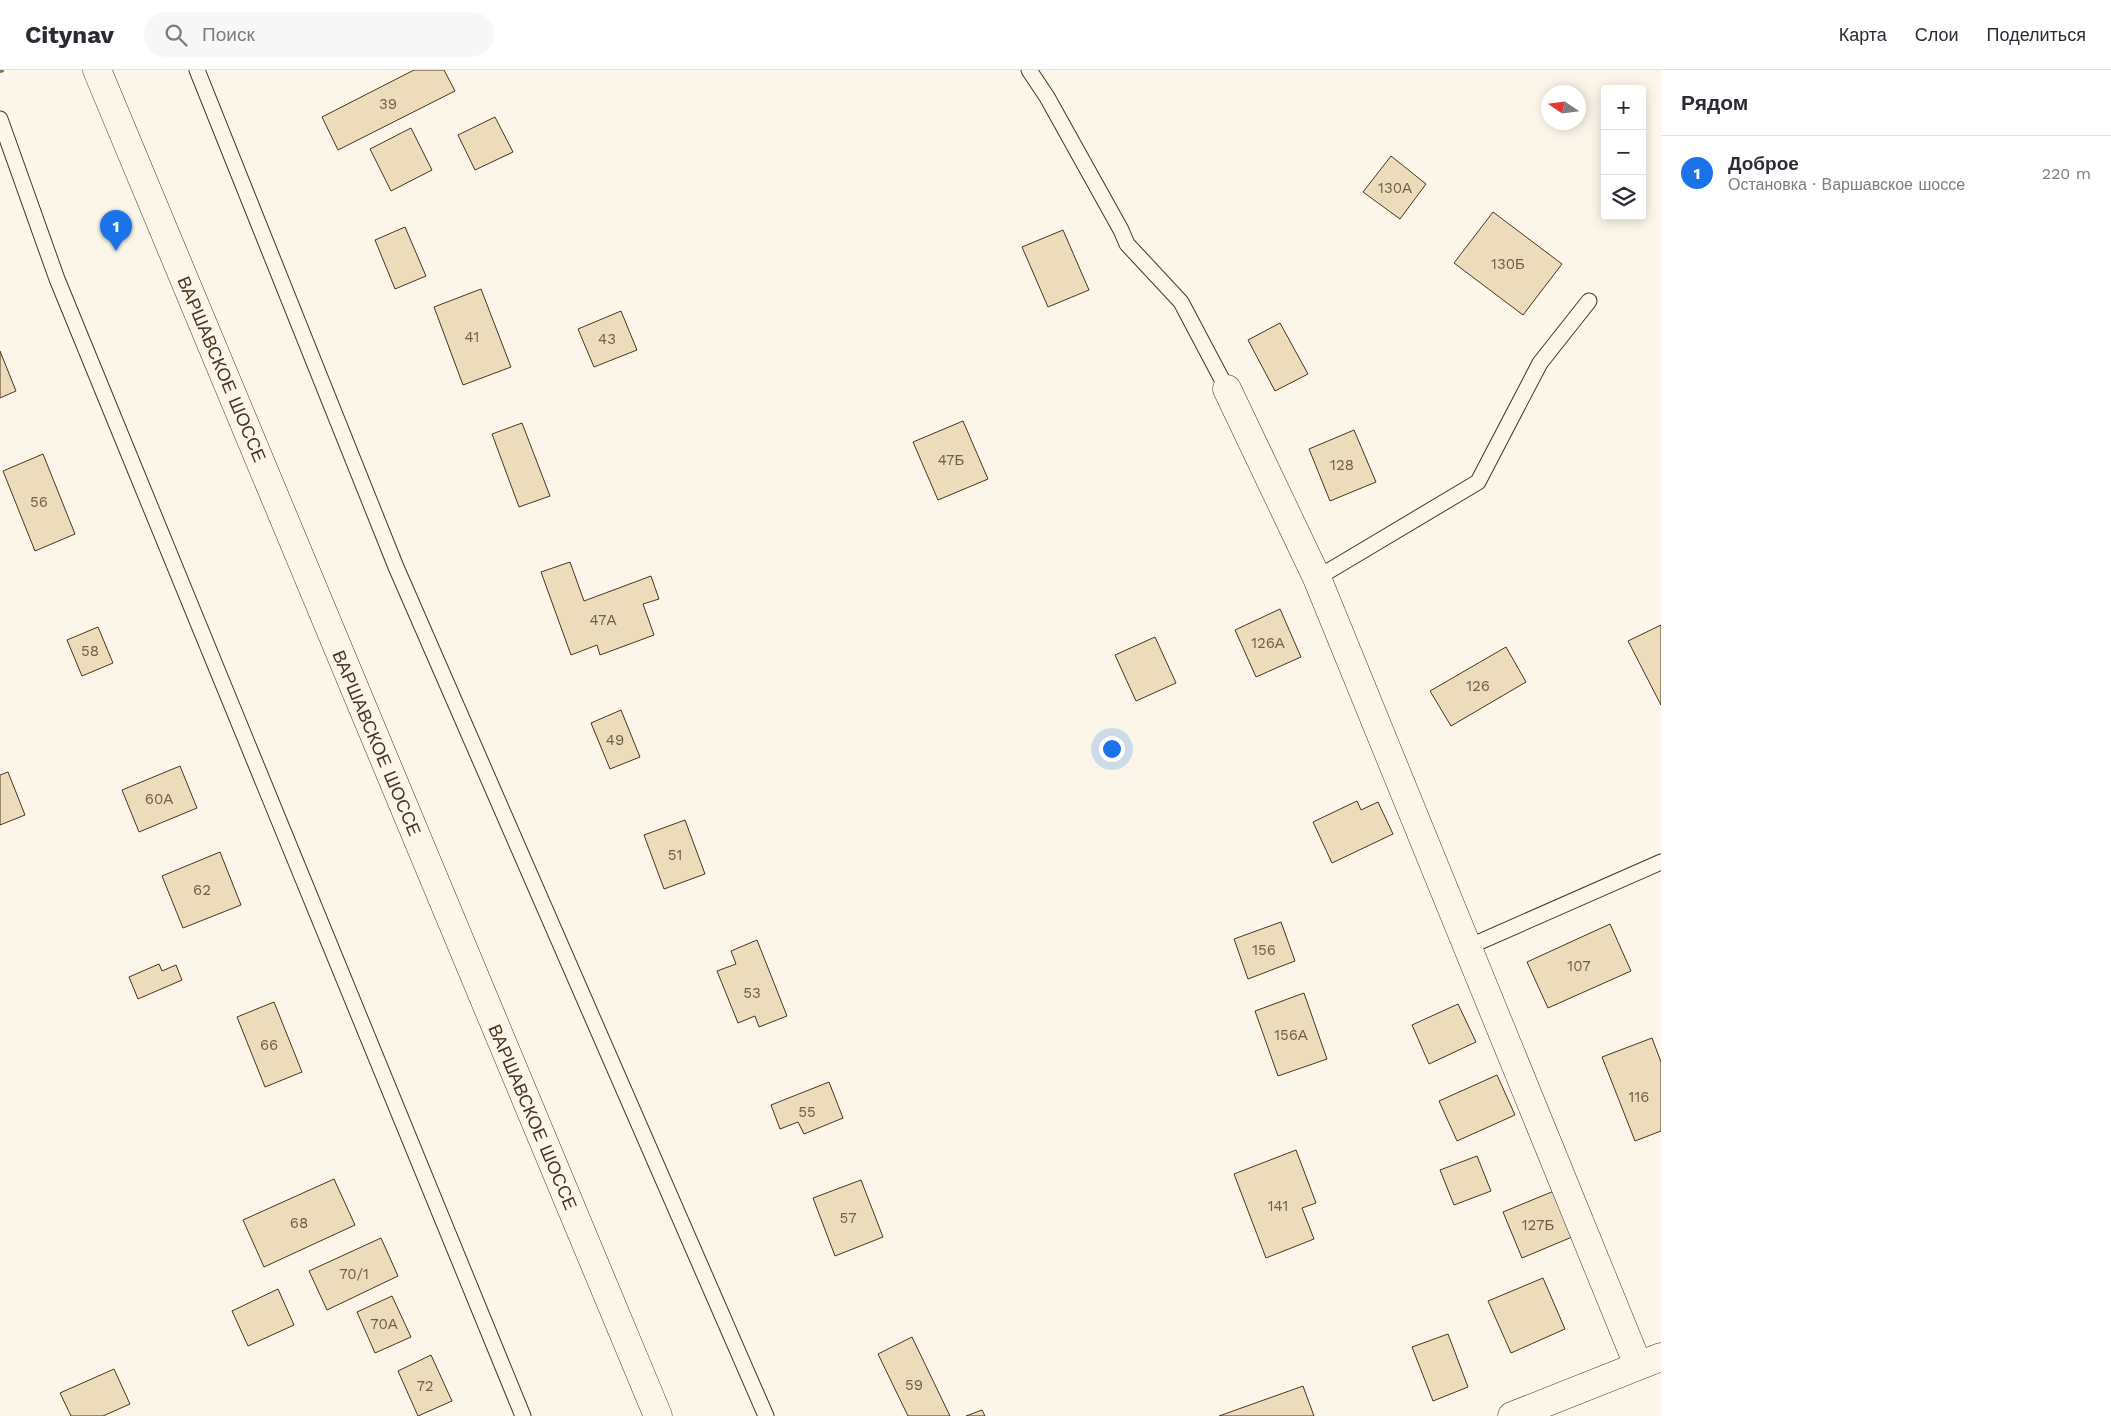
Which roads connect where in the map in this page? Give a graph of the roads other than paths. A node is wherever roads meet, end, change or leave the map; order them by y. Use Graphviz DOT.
graph roads {
  1 [pos="97,70"];
  2 [pos="197,70"];
  3 [pos="1029,70"];
  4 [pos="0,120"];
  5 [pos="1589,301"];
  6 [pos="1228,389"];
  7 [pos="1317,578"];
  8 [pos="1661,862"];
  9 [pos="1468,947"];
  10 [pos="1650,1361"];
  11 [pos="523,1416"];
  12 [pos="658,1416"];
  13 [pos="766,1416"];
  14 [pos="1512,1416"];
  1 -- 12 [label="main road, ВАРШАВСКОЕ ШОССЕ"];
  2 -- 13 [label="lane"];
  3 -- 6 [label="lane"];
  4 -- 11 [label="lane"];
  5 -- 7 [label="lane"];
  6 -- 7 [label="main road"];
  7 -- 9 [label="main road"];
  8 -- 9 [label="lane"];
  9 -- 10 [label="main road"];
  10 -- 14 [label="main road"];
}
